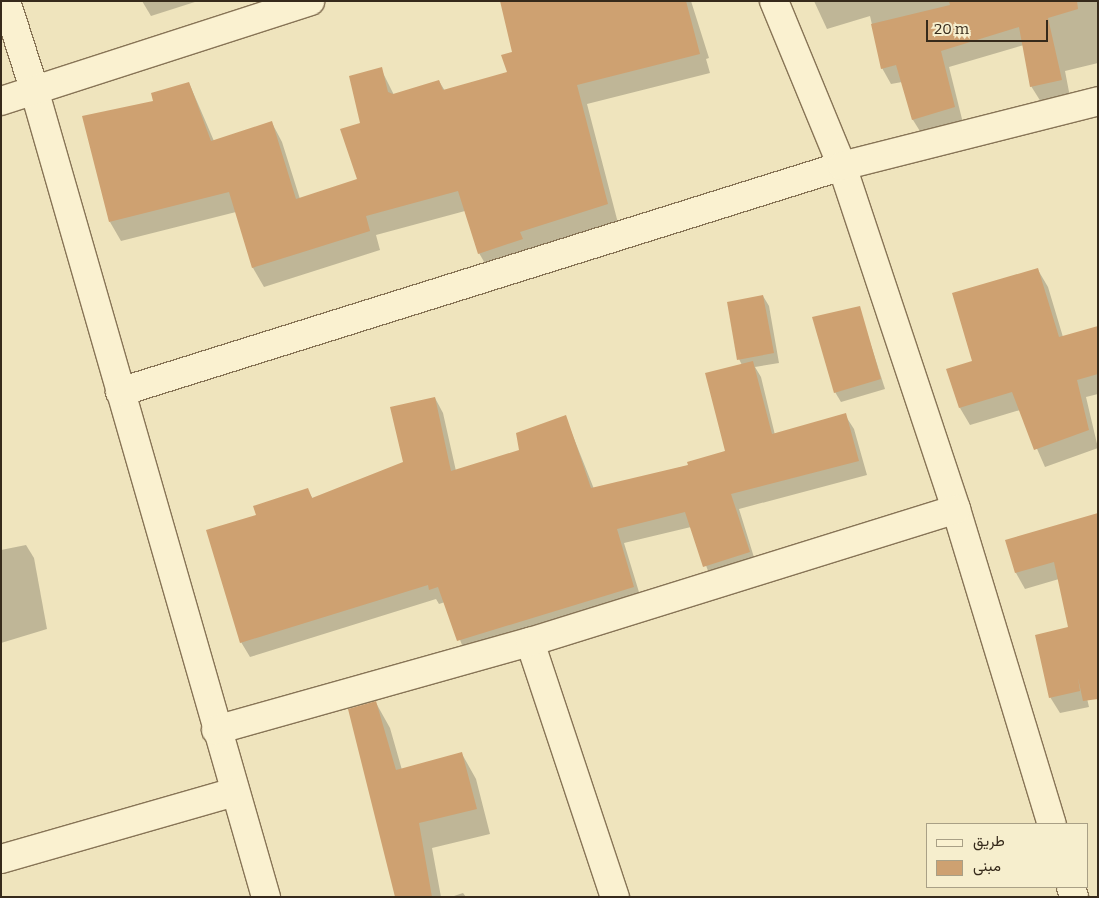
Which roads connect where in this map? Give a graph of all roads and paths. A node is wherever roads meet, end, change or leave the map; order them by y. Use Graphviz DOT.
graph roads {
  1 [pos="6,1"];
  2 [pos="310,1"];
  3 [pos="774,1"];
  4 [pos="34,89"];
  5 [pos="1,101"];
  6 [pos="1098,101"];
  7 [pos="842,166"];
  8 [pos="120,392"];
  9 [pos="956,509"];
  10 [pos="530,642"];
  11 [pos="216,730"];
  12 [pos="234,792"];
  13 [pos="1052,823"];
  14 [pos="1,859"];
  15 [pos="266,897"];
  16 [pos="615,897"];
  1 -- 4 [label="street"];
  2 -- 4 [label="street"];
  3 -- 7 [label="street"];
  4 -- 5 [label="street"];
  4 -- 8 [label="street"];
  6 -- 7 [label="street"];
  7 -- 8 [label="street"];
  7 -- 9 [label="street"];
  8 -- 11 [label="street"];
  9 -- 10 [label="street"];
  9 -- 13 [label="street"];
  10 -- 11 [label="street"];
  10 -- 16 [label="street"];
  11 -- 12 [label="street"];
  12 -- 14 [label="street"];
  12 -- 15 [label="street"];
}
